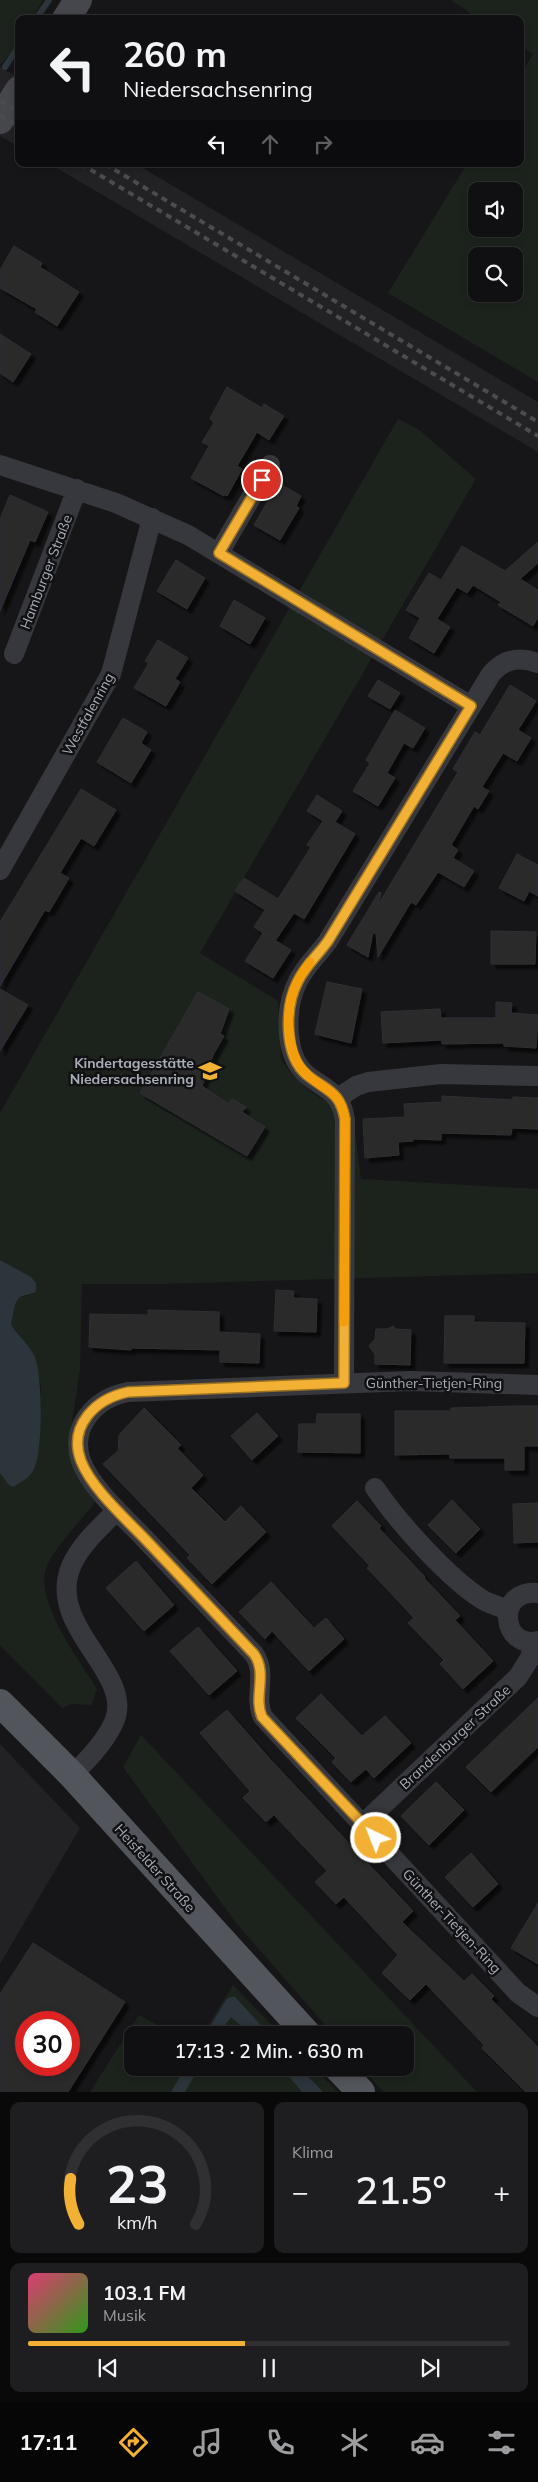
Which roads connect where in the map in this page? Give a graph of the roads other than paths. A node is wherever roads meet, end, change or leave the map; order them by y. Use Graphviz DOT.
graph roads {
  1 [pos="78,0"];
  2 [pos="69,15"];
  3 [pos="15,96"];
  4 [pos="0,120"];
  5 [pos="0,465"];
  6 [pos="270,465"];
  7 [pos="77,489"];
  8 [pos="152,518"];
  9 [pos="219,553"];
  10 [pos="14,654"];
  11 [pos="538,663"];
  12 [pos="471,706"];
  13 [pos="0,870"];
  14 [pos="538,1076"];
  15 [pos="338,1098"];
  16 [pos="344,1383"];
  17 [pos="538,1384"];
  18 [pos="375,1488"];
  19 [pos="117,1510"];
  20 [pos="538,1593"];
  21 [pos="508,1610"];
  22 [pos="536,1641"];
  23 [pos="0,1703"];
  24 [pos="72,1775"];
  25 [pos="363,1824"];
  26 [pos="538,2007"];
  27 [pos="300,2026"];
  28 [pos="346,2076"];
  29 [pos="361,2092"];
  1 -- 2 [label="street"];
  3 -- 4 [label="street"];
  5 -- 7 [label="street"];
  6 -- 9 [label="street"];
  7 -- 8 [label="street"];
  7 -- 10 [label="street, Hamburger Straße"];
  8 -- 9 [label="street"];
  8 -- 13 [label="street, Westfalenring"];
  9 -- 12 [label="street"];
  11 -- 12 [label="street"];
  12 -- 15 [label="street"];
  14 -- 15 [label="street"];
  15 -- 16 [label="street"];
  16 -- 17 [label="street, Günther-Tietjen-Ring"];
  16 -- 19 [label="street, Günther-Tietjen-Ring"];
  18 -- 21 [label="street"];
  19 -- 24 [label="street"];
  19 -- 25 [label="street, Günther-Tietjen-Ring"];
  20 -- 21 [label="street"];
  21 -- 22 [label="street, Brandenburger Straße"];
  22 -- 25 [label="street, Brandenburger Straße"];
  23 -- 24 [label="main road, Heisfelder Straße"];
  24 -- 27 [label="main road, Heisfelder Straße"];
  25 -- 26 [label="street, Günther-Tietjen-Ring"];
  28 -- 29 [label="main road"];
}
